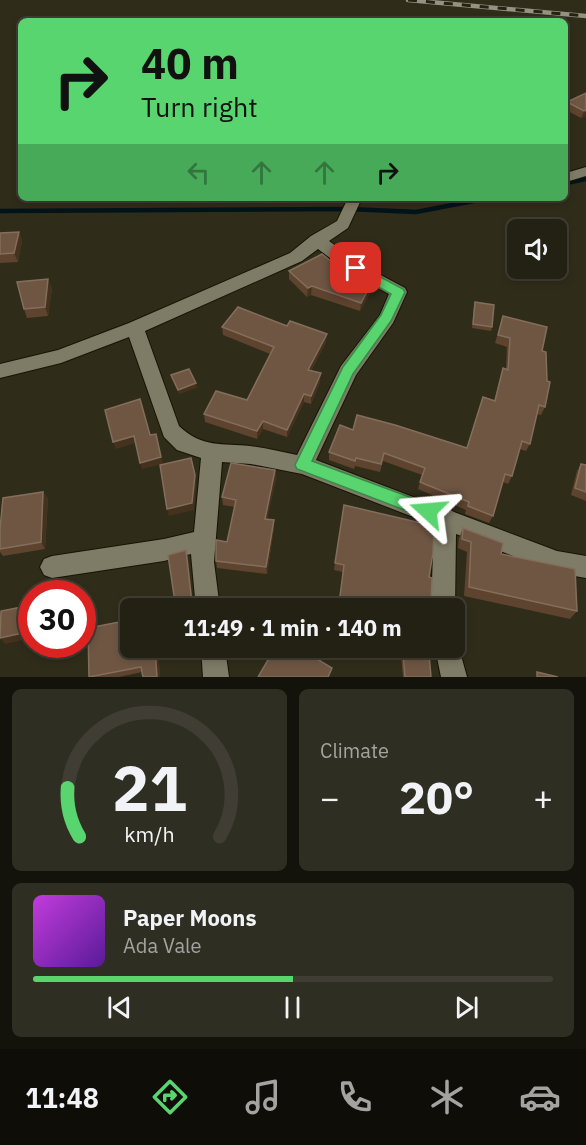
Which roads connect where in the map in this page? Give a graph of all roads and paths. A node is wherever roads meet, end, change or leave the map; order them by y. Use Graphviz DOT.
graph roads {
  1 [pos="586,171"];
  2 [pos="568,177"];
  3 [pos="354,201"];
  4 [pos="317,240"];
  5 [pos="135,328"];
  6 [pos="0,371"];
  7 [pos="212,453"];
  8 [pos="303,465"];
  9 [pos="445,517"];
  10 [pos="202,541"];
  11 [pos="52,567"];
  12 [pos="586,567"];
  13 [pos="206,598"];
  14 [pos="443,598"];
  15 [pos="214,658"];
  16 [pos="449,658"];
  17 [pos="216,677"];
  18 [pos="454,677"];
  1 -- 2 [label="street"];
  3 -- 4 [label="street"];
  4 -- 5 [label="street"];
  4 -- 8 [label="street"];
  5 -- 6 [label="street"];
  5 -- 7 [label="street"];
  7 -- 8 [label="street"];
  7 -- 10 [label="street"];
  8 -- 9 [label="street"];
  9 -- 12 [label="street"];
  9 -- 14 [label="street"];
  10 -- 11 [label="street"];
  10 -- 13 [label="street"];
  15 -- 17 [label="street"];
  16 -- 18 [label="street"];
}
